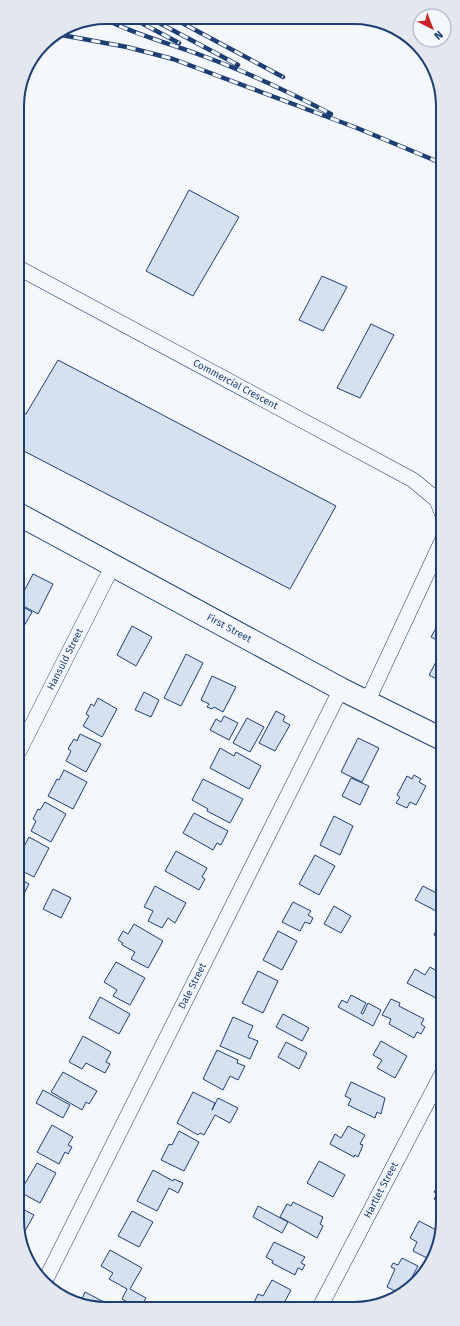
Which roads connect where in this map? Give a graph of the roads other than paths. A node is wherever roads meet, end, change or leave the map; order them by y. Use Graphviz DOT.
graph roads {
  1 [pos="24,271"];
  2 [pos="436,499"];
  3 [pos="24,517"];
  4 [pos="436,554"];
  5 [pos="113,565"];
  6 [pos="341,689"];
  7 [pos="367,702"];
  8 [pos="436,737"];
  9 [pos="24,741"];
  10 [pos="436,1085"];
  11 [pos="47,1277"];
  12 [pos="323,1302"];
  1 -- 2 [label="street, Commercial Crescent"];
  3 -- 5 [label="street, First Street"];
  4 -- 7 [label="street"];
  5 -- 6 [label="street, First Street"];
  5 -- 9 [label="street, Hansuld Street"];
  6 -- 7 [label="street, First Street"];
  6 -- 11 [label="street, Dale Street"];
  7 -- 8 [label="street, First Street"];
  10 -- 12 [label="street, Hartlet Street"];
}
